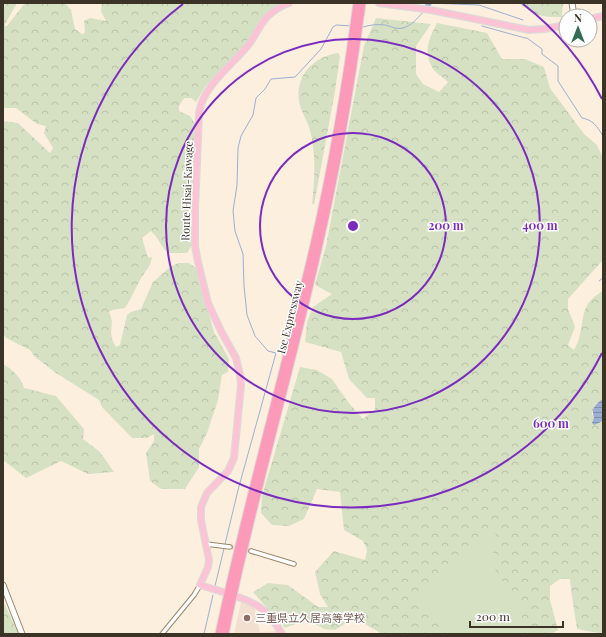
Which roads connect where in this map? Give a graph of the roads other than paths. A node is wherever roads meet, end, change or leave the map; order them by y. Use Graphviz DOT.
graph roads {
  1 [pos="289,3"];
  2 [pos="357,3"];
  3 [pos="362,3"];
  4 [pos="379,3"];
  5 [pos="558,26"];
  6 [pos="356,32"];
  7 [pos="206,544"];
  8 [pos="230,547"];
  9 [pos="251,551"];
  10 [pos="294,564"];
  11 [pos="3,585"];
  12 [pos="200,586"];
  13 [pos="223,592"];
  14 [pos="238,597"];
  15 [pos="22,634"];
  16 [pos="162,634"];
  17 [pos="219,634"];
  18 [pos="225,634"];
  19 [pos="282,634"];
  1 -- 7 [label="main road, Route Hisai-Kawage"];
  2 -- 6 [label="highway, Ise Expressway"];
  3 -- 6 [label="highway, Ise Expressway"];
  4 -- 5 [label="main road"];
  6 -- 17 [label="highway, Ise Expressway"];
  6 -- 18 [label="highway, Ise Expressway"];
  7 -- 8 [label="street"];
  7 -- 12 [label="main road, Route Hisai-Kawage"];
  9 -- 10 [label="street"];
  11 -- 15 [label="main road"];
  12 -- 13 [label="main road"];
  12 -- 16 [label="street"];
  14 -- 19 [label="main road"];
}
